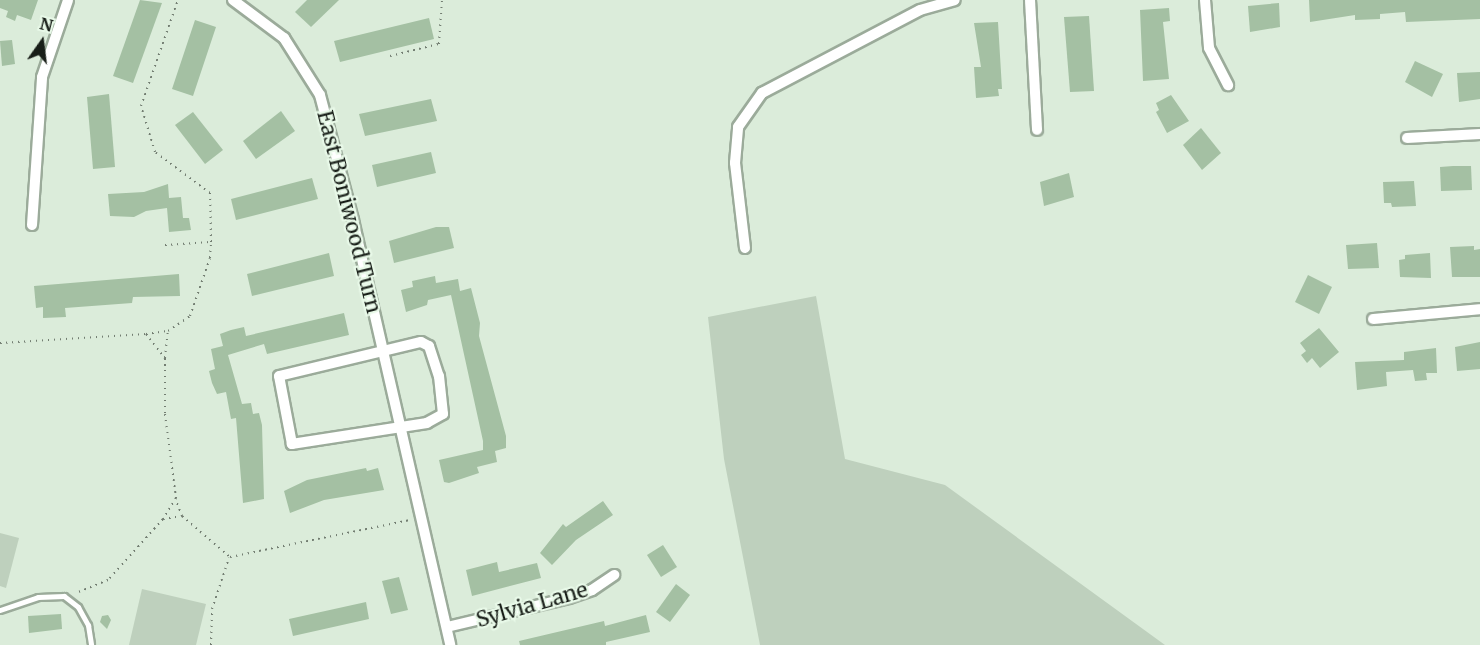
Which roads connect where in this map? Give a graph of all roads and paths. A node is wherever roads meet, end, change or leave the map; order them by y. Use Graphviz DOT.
graph roads {
  1 [pos="68,0"];
  2 [pos="178,0"];
  3 [pos="233,0"];
  4 [pos="442,0"];
  5 [pos="955,0"];
  6 [pos="1030,0"];
  7 [pos="1205,0"];
  8 [pos="390,56"];
  9 [pos="1228,85"];
  10 [pos="1037,130"];
  11 [pos="1480,134"];
  12 [pos="1407,138"];
  13 [pos="32,225"];
  14 [pos="211,242"];
  15 [pos="165,245"];
  16 [pos="745,248"];
  17 [pos="1480,309"];
  18 [pos="1373,319"];
  19 [pos="168,331"];
  20 [pos="146,334"];
  21 [pos="0,343"];
  22 [pos="383,353"];
  23 [pos="165,358"];
  24 [pos="398,425"];
  25 [pos="176,498"];
  26 [pos="182,516"];
  27 [pos="420,518"];
  28 [pos="163,519"];
  29 [pos="230,557"];
  30 [pos="614,575"];
  31 [pos="64,596"];
  32 [pos="0,610"];
  33 [pos="447,627"];
  34 [pos="90,645"];
  35 [pos="211,645"];
  36 [pos="450,645"];
  1 -- 13 [label="street"];
  2 -- 14 [label="path"];
  3 -- 22 [label="street, East Boniwood Turn"];
  4 -- 8 [label="path"];
  5 -- 16 [label="street"];
  6 -- 10 [label="street"];
  7 -- 9 [label="street"];
  11 -- 12 [label="street"];
  14 -- 15 [label="path"];
  14 -- 19 [label="path"];
  17 -- 18 [label="street"];
  19 -- 20 [label="path"];
  19 -- 23 [label="path"];
  20 -- 21 [label="path"];
  20 -- 23 [label="path"];
  22 -- 24 [label="street, East Boniwood Turn"];
  22 -- 24 [label="street"];
  22 -- 24 [label="street"];
  23 -- 25 [label="path"];
  24 -- 27 [label="street, East Boniwood Turn"];
  25 -- 26 [label="path"];
  25 -- 28 [label="path"];
  26 -- 28 [label="path"];
  26 -- 29 [label="path"];
  27 -- 29 [label="path"];
  27 -- 33 [label="street, East Boniwood Turn"];
  28 -- 31 [label="path"];
  29 -- 35 [label="path"];
  30 -- 33 [label="street, Sylvia Lane"];
  31 -- 32 [label="lane"];
  31 -- 34 [label="lane"];
  33 -- 36 [label="street, East Boniwood Turn"];
}
